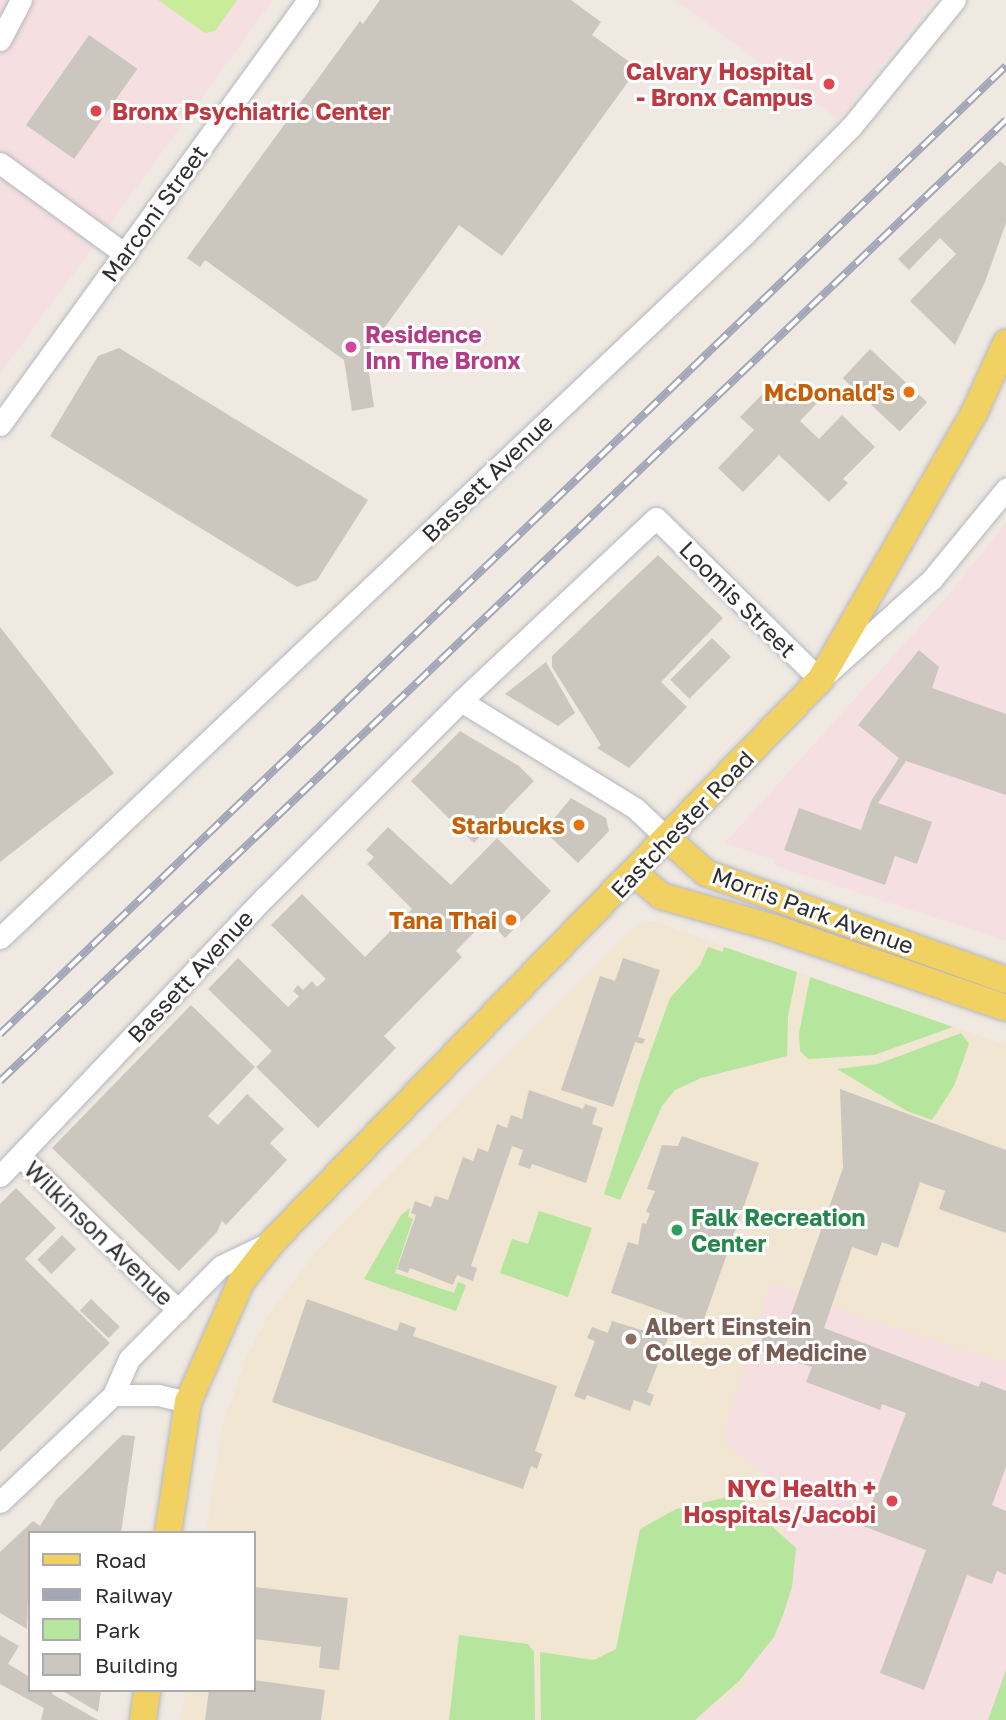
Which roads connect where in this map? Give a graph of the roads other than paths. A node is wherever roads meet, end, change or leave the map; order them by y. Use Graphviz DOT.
graph roads {
  1 [pos="21,0"];
  2 [pos="308,0"];
  3 [pos="955,0"];
  4 [pos="0,40"];
  5 [pos="0,163"];
  6 [pos="125,254"];
  7 [pos="1006,343"];
  8 [pos="998,384"];
  9 [pos="0,425"];
  10 [pos="1006,489"];
  11 [pos="656,518"];
  12 [pos="820,680"];
  13 [pos="461,701"];
  14 [pos="668,839"];
  15 [pos="634,873"];
  16 [pos="0,938"];
  17 [pos="1006,979"];
  18 [pos="1006,1008"];
  19 [pos="20,1156"];
  20 [pos="0,1176"];
  21 [pos="273,1241"];
  22 [pos="177,1310"];
  23 [pos="113,1395"];
  24 [pos="188,1402"];
  25 [pos="0,1502"];
  26 [pos="168,1531"];
  27 [pos="147,1692"];
  28 [pos="143,1720"];
  1 -- 4 [label="street"];
  2 -- 6 [label="street, Marconi Street"];
  3 -- 16 [label="street, Bassett Avenue"];
  5 -- 6 [label="street"];
  6 -- 9 [label="street, Marconi Street"];
  7 -- 8 [label="main road, Eastchester Road"];
  8 -- 12 [label="main road, Eastchester Road"];
  10 -- 12 [label="street"];
  11 -- 12 [label="street, Loomis Street"];
  11 -- 13 [label="street, Bassett Avenue"];
  12 -- 14 [label="main road, Eastchester Road"];
  13 -- 14 [label="street, Morris Park Avenue"];
  13 -- 19 [label="street, Bassett Avenue"];
  14 -- 15 [label="main road, Eastchester Road"];
  14 -- 17 [label="main road, Morris Park Avenue"];
  15 -- 18 [label="main road, Morris Park Avenue"];
  15 -- 21 [label="main road, Eastchester Road"];
  19 -- 20 [label="street, Bassett Avenue"];
  19 -- 22 [label="street, Wilkinson Avenue"];
  21 -- 22 [label="street, Eastchester Road"];
  21 -- 24 [label="main road, Eastchester Road"];
  22 -- 23 [label="street, Eastchester Road"];
  23 -- 24 [label="street"];
  23 -- 25 [label="street"];
  24 -- 26 [label="main road, Eastchester Road"];
  27 -- 28 [label="main road"];
}
